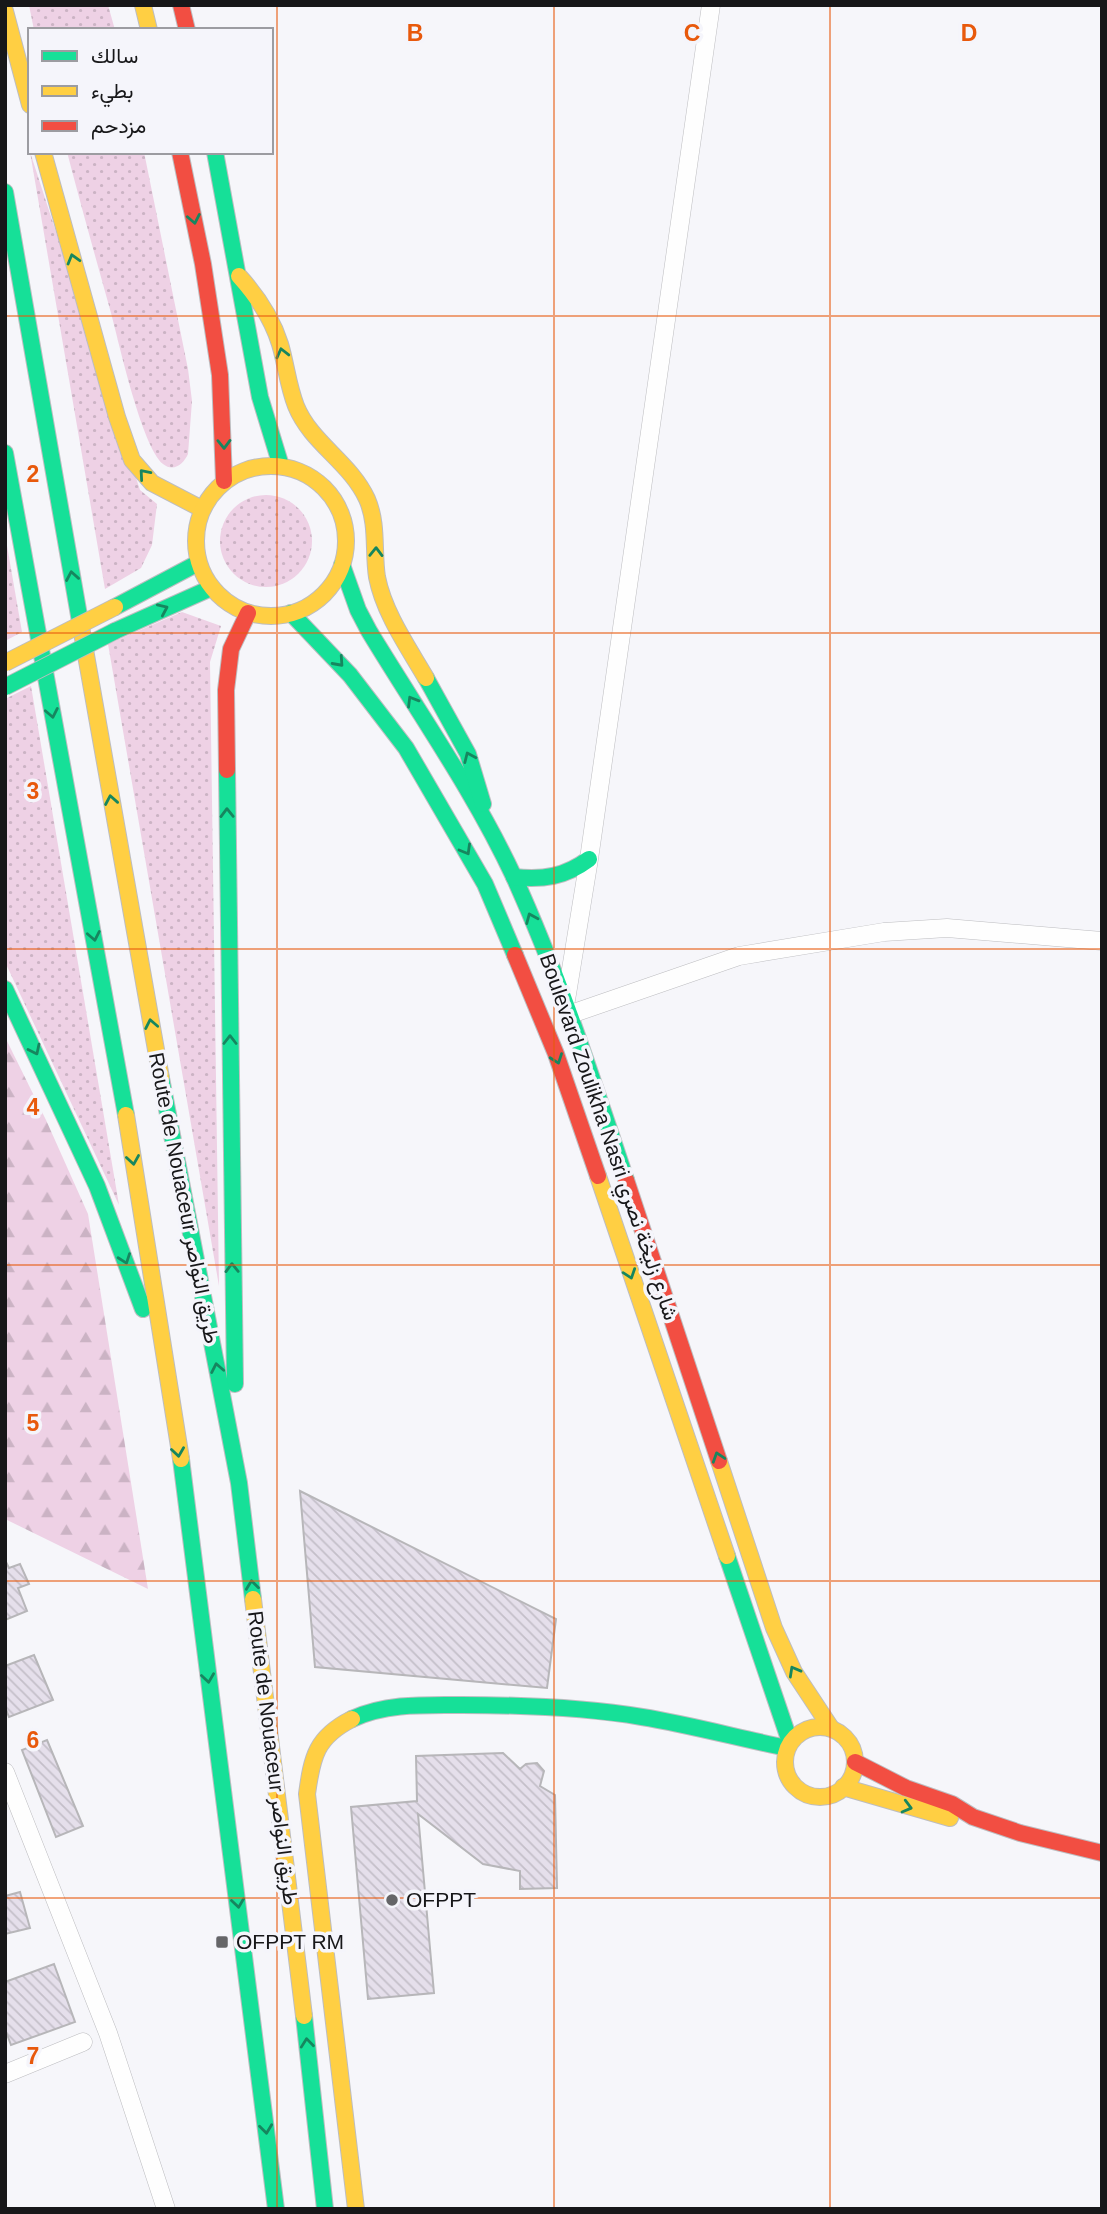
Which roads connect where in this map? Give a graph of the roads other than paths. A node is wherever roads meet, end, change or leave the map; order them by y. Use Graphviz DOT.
graph roads {
  1 [pos="144,5"];
  2 [pos="181,5"];
  3 [pos="711,5"];
  4 [pos="5,11"];
  5 [pos="149,28"];
  6 [pos="187,28"];
  7 [pos="28,97"];
  8 [pos="44,154"];
  9 [pos="180,154"];
  10 [pos="215,154"];
  11 [pos="5,192"];
  12 [pos="239,276"];
  13 [pos="5,453"];
  14 [pos="281,466"];
  15 [pos="224,481"];
  16 [pos="202,509"];
  17 [pos="198,564"];
  18 [pos="342,565"];
  19 [pos="211,588"];
  20 [pos="248,613"];
  21 [pos="292,613"];
  22 [pos="5,663"];
  23 [pos="5,687"];
  24 [pos="486,822"];
  25 [pos="589,859"];
  26 [pos="514,877"];
  27 [pos="1102,941"];
  28 [pos="5,989"];
  29 [pos="569,1007"];
  30 [pos="169,1384"];
  31 [pos="239,1483"];
  32 [pos="831,1728"];
  33 [pos="737,1738"];
  34 [pos="789,1745"];
  35 [pos="855,1762"];
  36 [pos="5,1772"];
  37 [pos="787,1775"];
  38 [pos="844,1787"];
  39 [pos="973,1817"];
  40 [pos="1102,1853"];
  41 [pos="83,2042"];
  42 [pos="5,2074"];
  43 [pos="166,2209"];
  44 [pos="276,2209"];
  45 [pos="325,2209"];
  46 [pos="356,2209"];
  1 -- 5 [label="main road"];
  2 -- 6 [label="main road"];
  3 -- 25 [label="street"];
  4 -- 7 [label="main road"];
  16 -- 8 [label="main road, one-way"];
  9 -- 15 [label="main road, one-way"];
  10 -- 12 [label="main road"];
  31 -- 11 [label="main road, Route de Nouaceur طريق النواصر, one-way"];
  12 -- 14 [label="main road"];
  24 -- 12 [label="main road, one-way"];
  13 -- 30 [label="main road, Route de Nouaceur طريق النواصر, one-way"];
  14 -- 15 [label="main road"];
  14 -- 18 [label="main road"];
  15 -- 16 [label="main road"];
  16 -- 17 [label="main road"];
  17 -- 19 [label="main road"];
  17 -- 22 [label="main road, bridge"];
  18 -- 21 [label="main road"];
  24 -- 18 [label="main road, Boulevard Zoulikha Nasri شارع زليخة نصري, one-way"];
  19 -- 20 [label="main road"];
  23 -- 19 [label="main road, one-way, bridge"];
  20 -- 21 [label="main road"];
  31 -- 20 [label="main road, one-way"];
  21 -- 34 [label="main road, Boulevard Zoulikha Nasri شارع زليخة نصري, one-way"];
  24 -- 26 [label="main road, Boulevard Zoulikha Nasri شارع زليخة نصري"];
  25 -- 26 [label="main road"];
  25 -- 29 [label="street"];
  29 -- 26 [label="main road, Boulevard Zoulikha Nasri شارع زليخة نصري, one-way"];
  27 -- 29 [label="street"];
  28 -- 30 [label="main road, one-way"];
  32 -- 29 [label="main road, Boulevard Zoulikha Nasri شارع زليخة نصري, one-way"];
  30 -- 44 [label="main road, Route de Nouaceur طريق النواصر, one-way"];
  45 -- 31 [label="main road, Route de Nouaceur طريق النواصر, one-way"];
  32 -- 34 [label="main road"];
  32 -- 35 [label="main road"];
  33 -- 34 [label="main road"];
  33 -- 37 [label="main road"];
  33 -- 46 [label="main road"];
  34 -- 37 [label="main road"];
  35 -- 38 [label="main road"];
  35 -- 39 [label="main road"];
  36 -- 43 [label="street"];
  37 -- 38 [label="main road"];
  38 -- 39 [label="main road, one-way"];
  39 -- 40 [label="main road"];
  41 -- 42 [label="street"];
}
